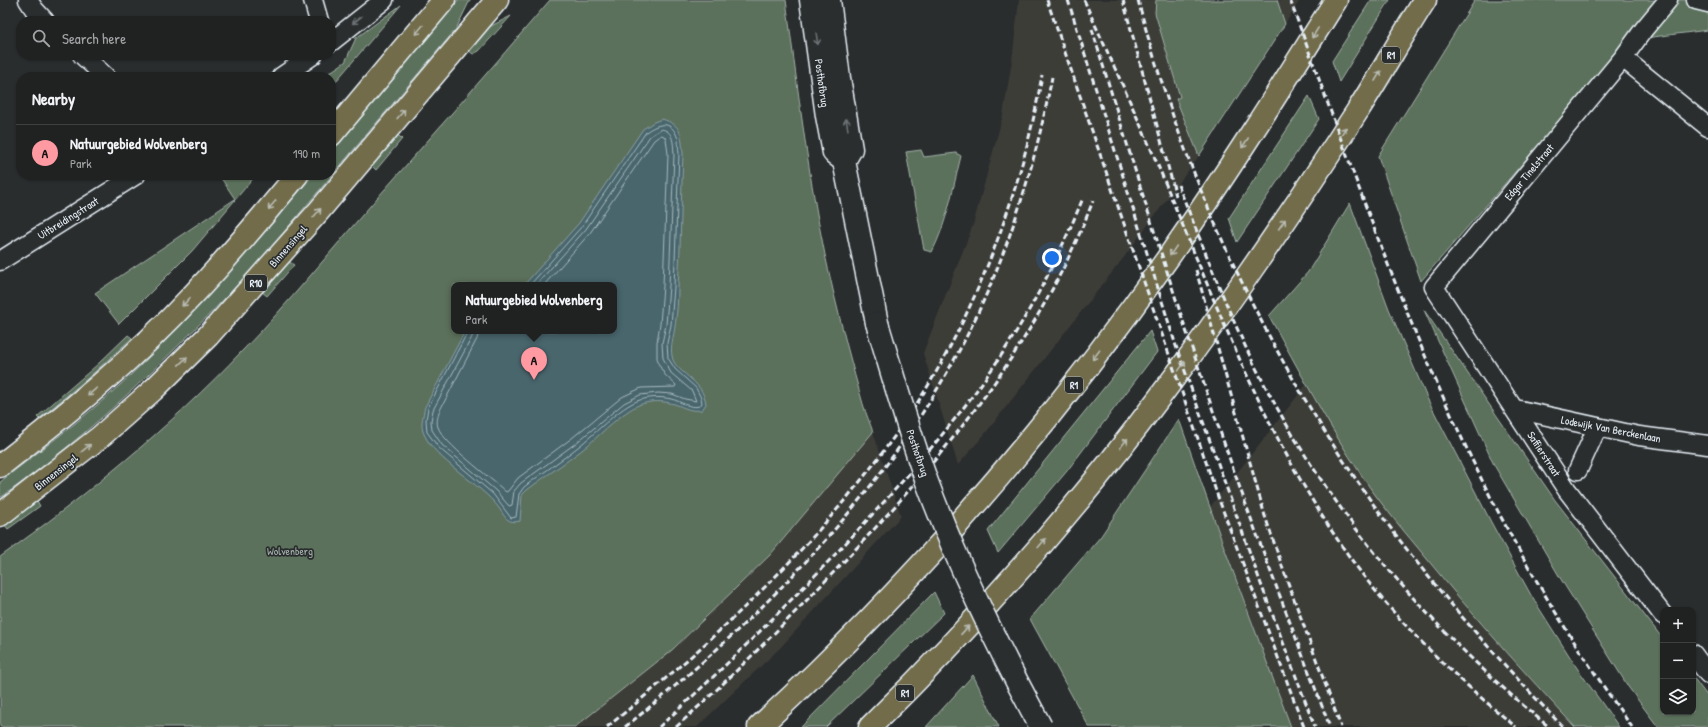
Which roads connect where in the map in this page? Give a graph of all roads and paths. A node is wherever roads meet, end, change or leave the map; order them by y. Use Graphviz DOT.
graph roads {
  1 [pos="28,0"];
  2 [pos="313,0"];
  3 [pos="384,0"];
  4 [pos="444,0"];
  5 [pos="496,0"];
  6 [pos="811,0"];
  7 [pos="829,0"];
  8 [pos="1336,0"];
  9 [pos="1425,0"];
  10 [pos="1668,0"];
  11 [pos="1696,0"];
  12 [pos="1708,3"];
  13 [pos="40,16"];
  14 [pos="318,16"];
  15 [pos="336,38"];
  16 [pos="1623,58"];
  17 [pos="87,60"];
  18 [pos="306,60"];
  19 [pos="101,72"];
  20 [pos="288,72"];
  21 [pos="1708,127"];
  22 [pos="336,129"];
  23 [pos="844,161"];
  24 [pos="128,180"];
  25 [pos="293,180"];
  26 [pos="0,261"];
  27 [pos="1434,287"];
  28 [pos="1515,409"];
  29 [pos="1597,428"];
  30 [pos="1708,445"];
  31 [pos="0,466"];
  32 [pos="1578,470"];
  33 [pos="0,515"];
  34 [pos="1660,611"];
  35 [pos="1696,658"];
  36 [pos="1708,674"];
  37 [pos="759,727"];
  38 [pos="870,727"];
  39 [pos="1041,727"];
  1 -- 13 [label="street"];
  2 -- 14 [label="street"];
  3 -- 15 [label="street, one-way"];
  4 -- 22 [label="main road, one-way"];
  33 -- 5 [label="main road, Binnensingel / R10, one-way"];
  6 -- 23 [label="street, Posthofbrug, one-way"];
  23 -- 7 [label="street, Posthofbrug, one-way"];
  8 -- 37 [label="main road, R1, one-way"];
  38 -- 9 [label="main road, R1, one-way"];
  10 -- 16 [label="street, Edgar Tinelstraat"];
  11 -- 12 [label="street"];
  16 -- 21 [label="street"];
  16 -- 27 [label="street, Edgar Tinelstraat"];
  17 -- 19 [label="street"];
  18 -- 20 [label="street"];
  23 -- 39 [label="street, Posthofbrug, bridge"];
  24 -- 26 [label="street, Uitbreidingstraat"];
  25 -- 31 [label="main road, one-way"];
  27 -- 28 [label="street, Saffierstraat"];
  28 -- 29 [label="street, Lodewijk Van Berckenlaan"];
  28 -- 34 [label="street, Saffierstraat"];
  29 -- 30 [label="street, Lodewijk Van Berckenlaan"];
  29 -- 32 [label="street"];
  35 -- 36 [label="street"];
}
